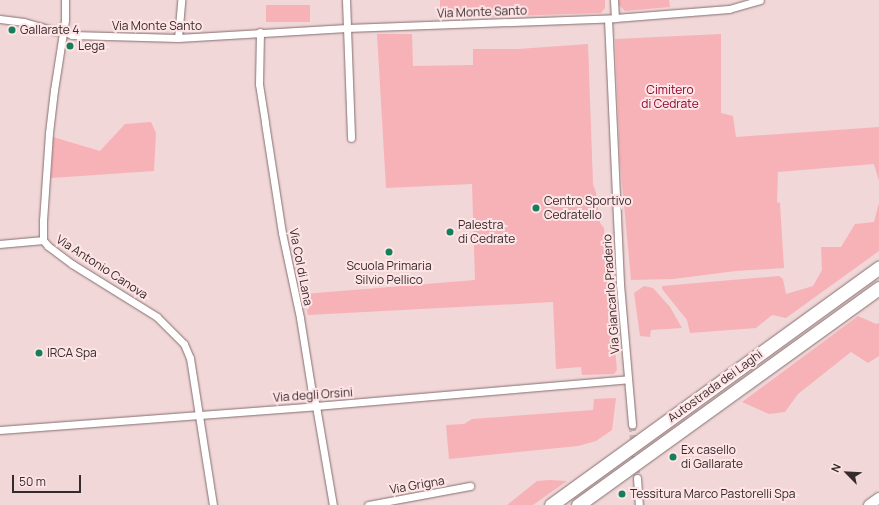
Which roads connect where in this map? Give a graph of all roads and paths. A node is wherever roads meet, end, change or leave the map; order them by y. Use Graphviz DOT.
graph roads {
  1 [pos="66,0"];
  2 [pos="181,0"];
  3 [pos="346,0"];
  4 [pos="614,0"];
  5 [pos="760,0"];
  6 [pos="0,19"];
  7 [pos="611,19"];
  8 [pos="347,28"];
  9 [pos="63,31"];
  10 [pos="260,32"];
  11 [pos="178,38"];
  12 [pos="351,138"];
  13 [pos="43,240"];
  14 [pos="0,244"];
  15 [pos="879,268"];
  16 [pos="879,288"];
  17 [pos="628,380"];
  18 [pos="316,406"];
  19 [pos="200,415"];
  20 [pos="632,424"];
  21 [pos="0,430"];
  22 [pos="637,478"];
  23 [pos="470,486"];
  24 [pos="879,498"];
  25 [pos="213,505"];
  26 [pos="332,505"];
  27 [pos="368,505"];
  28 [pos="551,505"];
  29 [pos="578,505"];
  30 [pos="639,505"];
  31 [pos="869,505"];
  1 -- 9 [label="street, Via Antonio Canova"];
  2 -- 11 [label="street"];
  3 -- 8 [label="street"];
  4 -- 7 [label="street, Via Giancarlo Praderio"];
  5 -- 7 [label="street, Via Monte Santo"];
  6 -- 9 [label="street, Via Monte Santo"];
  7 -- 8 [label="street, Via Monte Santo"];
  7 -- 17 [label="street, Via Giancarlo Praderio"];
  8 -- 10 [label="street, Via Monte Santo"];
  8 -- 12 [label="street"];
  9 -- 11 [label="street, Via Monte Santo"];
  9 -- 13 [label="street, Via Antonio Canova"];
  10 -- 11 [label="street, Via Monte Santo"];
  10 -- 18 [label="street, Via Col di Lana"];
  13 -- 14 [label="street"];
  13 -- 19 [label="street, Via Antonio Canova"];
  15 -- 28 [label="highway, Autostrada dei Laghi"];
  16 -- 29 [label="highway, Autostrada dei Laghi"];
  17 -- 18 [label="street, Via degli Orsini"];
  17 -- 20 [label="street, Via Giancarlo Praderio"];
  18 -- 19 [label="street, Via degli Orsini"];
  18 -- 26 [label="street, Via Col di Lana"];
  19 -- 21 [label="street, Via degli Orsini"];
  19 -- 25 [label="street, Via Antonio Canova"];
  22 -- 30 [label="street"];
  23 -- 27 [label="street, Via Grigna"];
  24 -- 31 [label="main road"];
}
